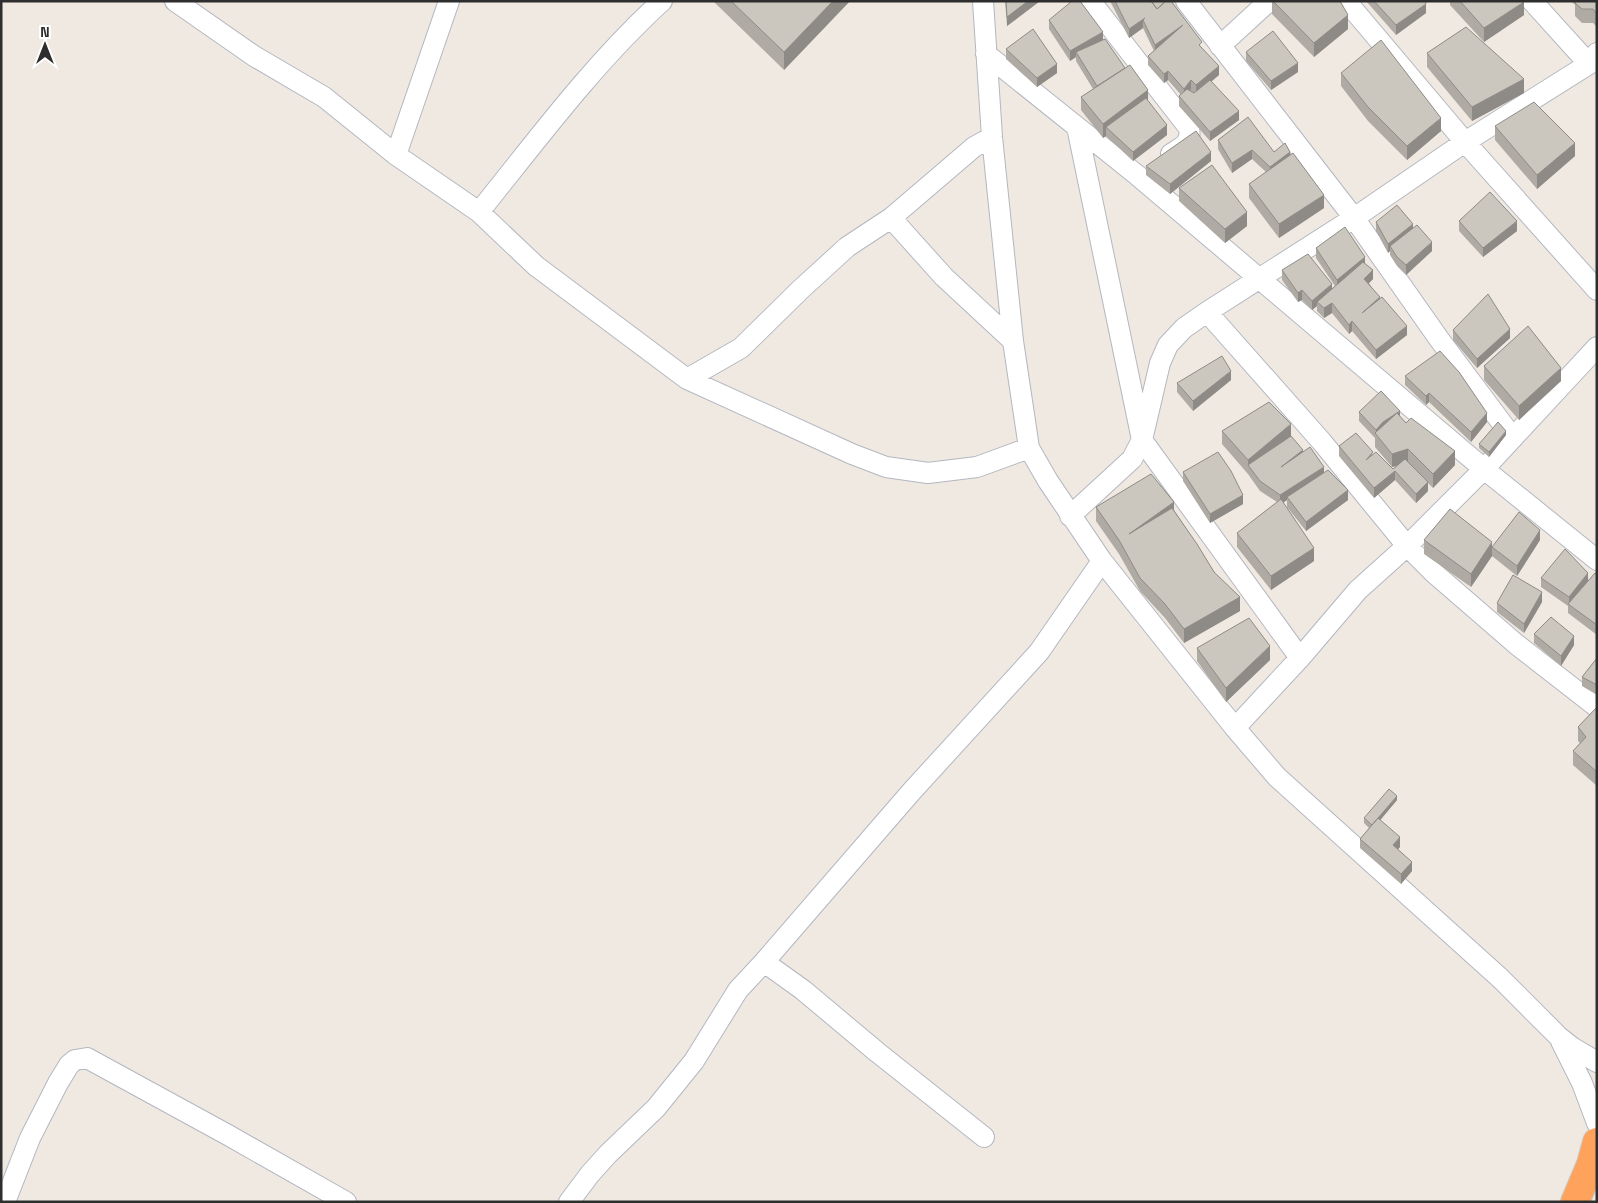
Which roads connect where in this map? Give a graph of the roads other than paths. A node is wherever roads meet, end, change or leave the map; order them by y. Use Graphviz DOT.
graph roads {
  1 [pos="175,1"];
  2 [pos="449,1"];
  3 [pos="662,1"];
  4 [pos="983,1"];
  5 [pos="1186,1"];
  6 [pos="1269,1"];
  7 [pos="1346,1"];
  8 [pos="1532,1"];
  9 [pos="1092,3"];
  10 [pos="1220,46"];
  11 [pos="986,54"];
  12 [pos="1593,59"];
  13 [pos="1077,127"];
  14 [pos="992,137"];
  15 [pos="1465,142"];
  16 [pos="396,155"];
  17 [pos="1137,175"];
  18 [pos="478,212"];
  19 [pos="891,218"];
  20 [pos="1354,218"];
  21 [pos="1259,279"];
  22 [pos="1597,290"];
  23 [pos="1206,312"];
  24 [pos="1014,341"];
  25 [pos="1597,347"];
  26 [pos="687,380"];
  27 [pos="1513,438"];
  28 [pos="1142,440"];
  29 [pos="1029,448"];
  30 [pos="1484,469"];
  31 [pos="1070,516"];
  32 [pos="1407,546"];
  33 [pos="1597,560"];
  34 [pos="1102,561"];
  35 [pos="1300,658"];
  36 [pos="1597,707"];
  37 [pos="1235,728"];
  38 [pos="764,962"];
  39 [pos="1559,1037"];
  40 [pos="1597,1062"];
  41 [pos="1597,1124"];
  42 [pos="984,1137"];
  43 [pos="1597,1142"];
  44 [pos="5,1202"];
  45 [pos="346,1202"];
  46 [pos="569,1202"];
  47 [pos="1575,1202"];
  1 -- 16 [label="street"];
  2 -- 16 [label="street"];
  3 -- 18 [label="street"];
  4 -- 11 [label="street"];
  5 -- 10 [label="street"];
  6 -- 10 [label="street"];
  7 -- 15 [label="street"];
  8 -- 12 [label="street"];
  9 -- 17 [label="street"];
  10 -- 20 [label="street"];
  11 -- 13 [label="street"];
  11 -- 14 [label="street"];
  12 -- 15 [label="street"];
  13 -- 17 [label="street"];
  13 -- 28 [label="street"];
  14 -- 19 [label="street"];
  14 -- 24 [label="street"];
  15 -- 20 [label="street"];
  15 -- 22 [label="street"];
  16 -- 18 [label="street"];
  17 -- 21 [label="street"];
  18 -- 26 [label="street"];
  19 -- 24 [label="street"];
  19 -- 26 [label="street"];
  20 -- 21 [label="street"];
  20 -- 27 [label="street"];
  21 -- 23 [label="street"];
  21 -- 30 [label="street"];
  23 -- 28 [label="street"];
  23 -- 32 [label="street"];
  24 -- 29 [label="street"];
  25 -- 27 [label="street"];
  26 -- 29 [label="street"];
  27 -- 30 [label="street"];
  28 -- 31 [label="street"];
  28 -- 35 [label="street"];
  29 -- 31 [label="street"];
  30 -- 32 [label="street"];
  30 -- 33 [label="street"];
  31 -- 34 [label="street"];
  32 -- 35 [label="street"];
  32 -- 36 [label="street"];
  34 -- 37 [label="street"];
  34 -- 38 [label="street"];
  35 -- 37 [label="street"];
  37 -- 39 [label="street"];
  38 -- 42 [label="street"];
  38 -- 46 [label="street"];
  39 -- 40 [label="street"];
  39 -- 41 [label="street"];
  43 -- 47 [label="highway"];
  44 -- 45 [label="street"];
}
